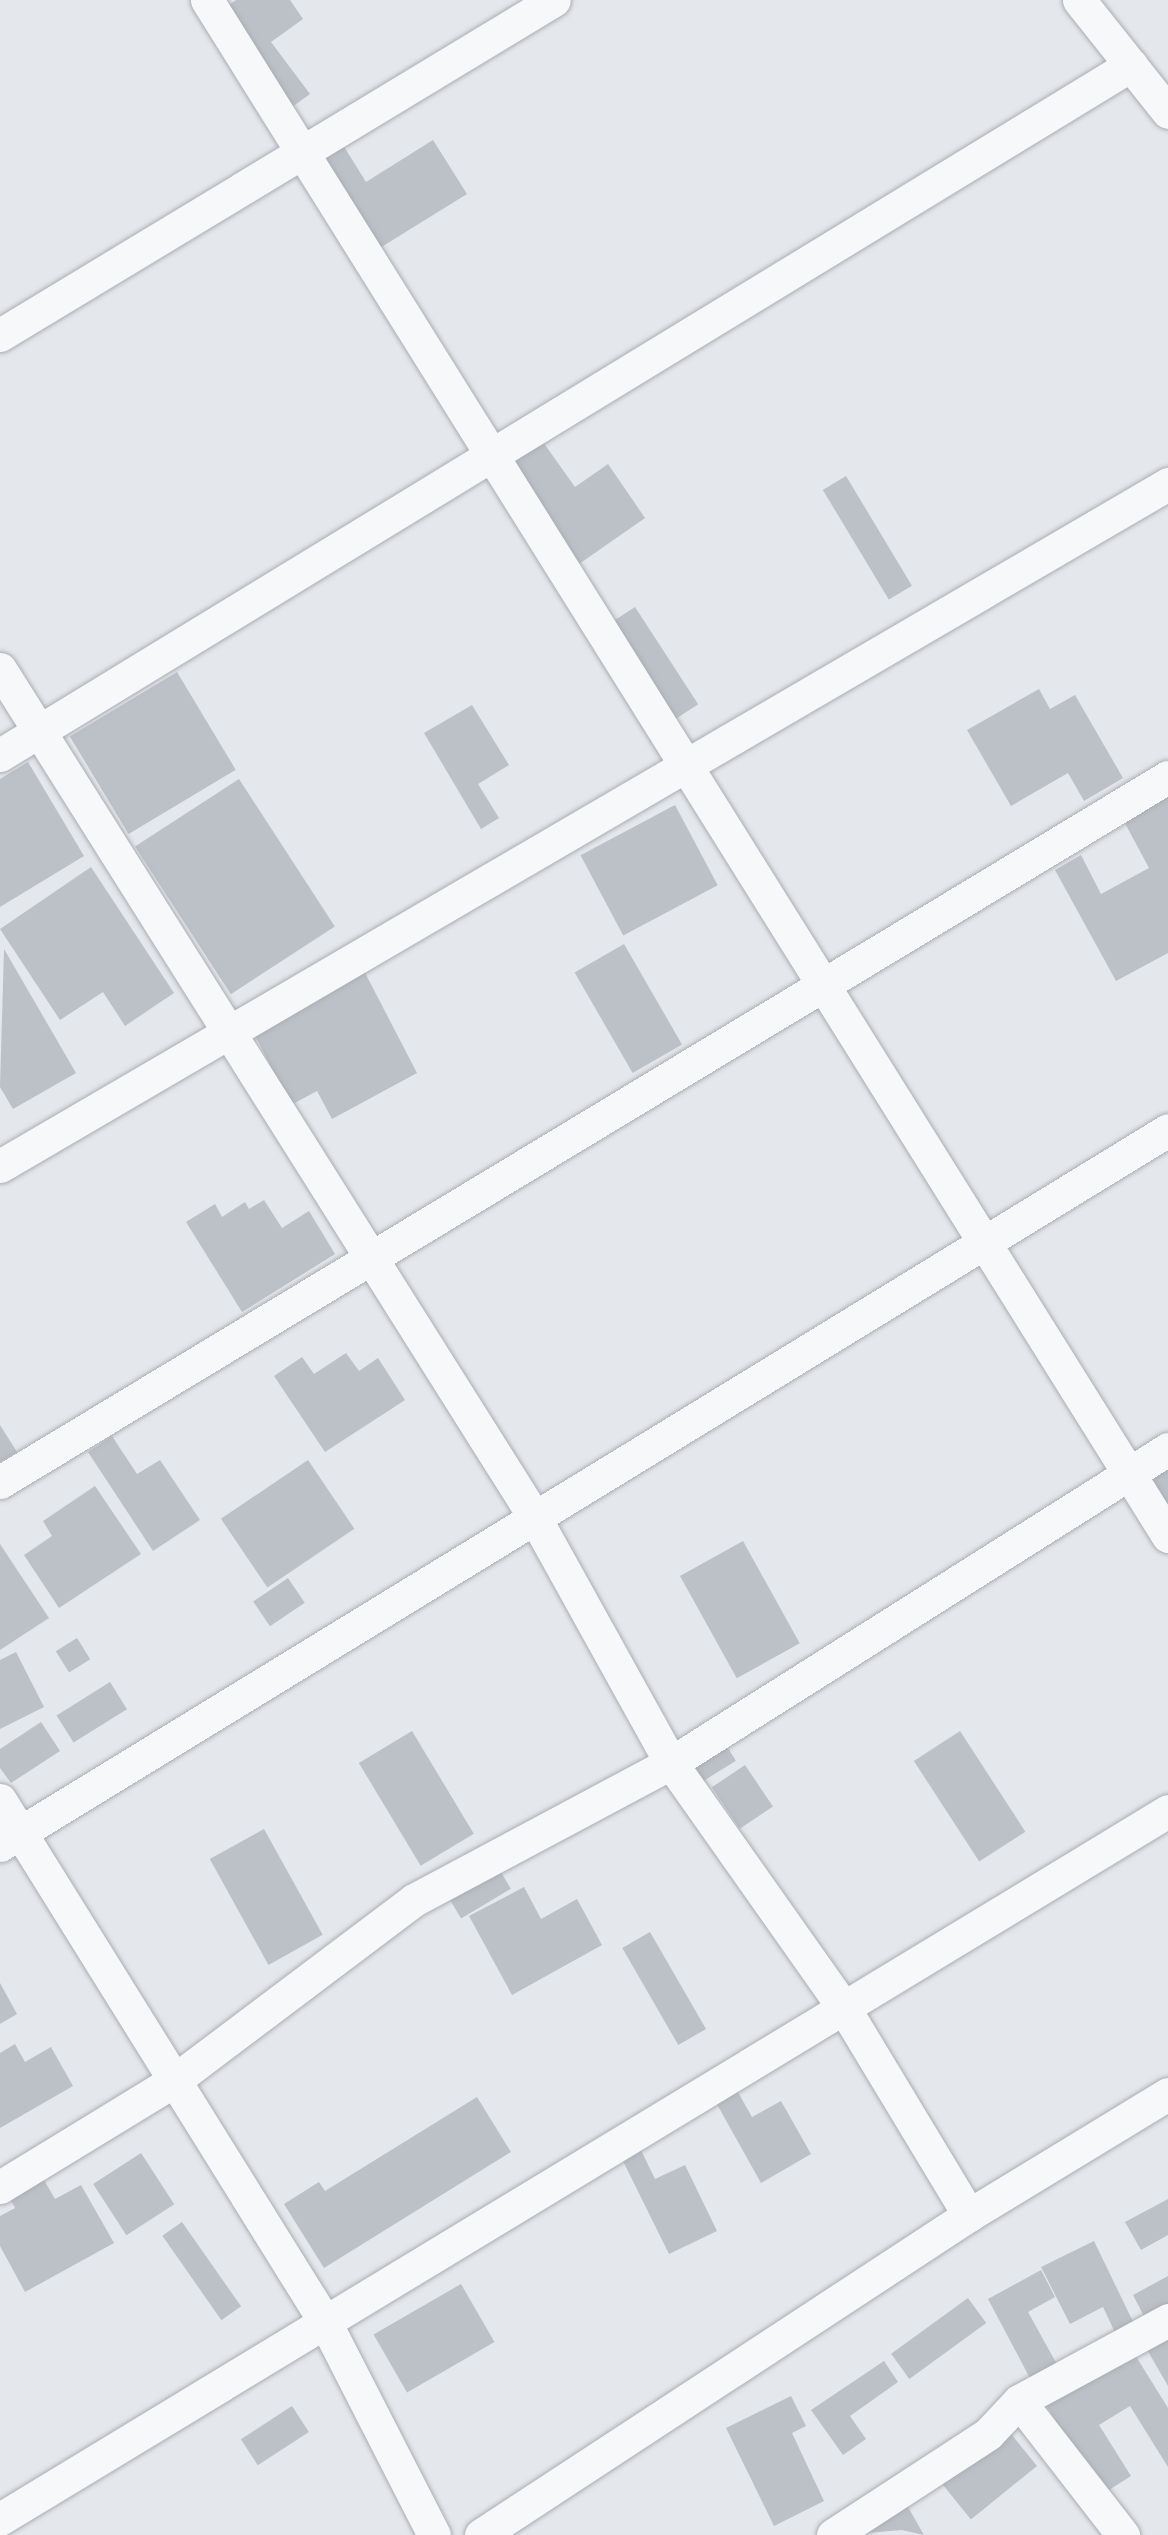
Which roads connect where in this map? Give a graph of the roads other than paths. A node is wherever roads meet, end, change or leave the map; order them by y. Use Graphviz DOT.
graph roads {
  1 [pos="207,0"];
  2 [pos="554,0"];
  3 [pos="1079,0"];
  4 [pos="1131,65"];
  5 [pos="1168,112"];
  6 [pos="302,152"];
  7 [pos="0,335"];
  8 [pos="492,454"];
  9 [pos="1168,484"];
  10 [pos="0,669"];
  11 [pos="39,731"];
  12 [pos="0,755"];
  13 [pos="688,765"];
  14 [pos="1168,777"];
  15 [pos="825,984"];
  16 [pos="229,1032"];
  17 [pos="1168,1130"];
  18 [pos="0,1166"];
  19 [pos="987,1241"];
  20 [pos="372,1258"];
  21 [pos="1168,1449"];
  22 [pos="1127,1473"];
  23 [pos="0,1482"];
  24 [pos="535,1518"];
  25 [pos="1168,1536"];
  26 [pos="671,1763"];
  27 [pos="0,1800"];
  28 [pos="1168,1811"];
  29 [pos="10,1839"];
  30 [pos="845,2008"];
  31 [pos="175,2080"];
  32 [pos="1168,2094"];
  33 [pos="0,2187"];
  34 [pos="969,2215"];
  35 [pos="1168,2320"];
  36 [pos="325,2322"];
  37 [pos="1019,2401"];
  38 [pos="0,2519"];
  39 [pos="434,2535"];
  40 [pos="481,2535"];
  41 [pos="833,2535"];
  42 [pos="1123,2535"];
  1 -- 6 [label="street"];
  2 -- 6 [label="street"];
  3 -- 4 [label="street"];
  4 -- 5 [label="street"];
  4 -- 8 [label="street"];
  6 -- 7 [label="street"];
  6 -- 8 [label="street"];
  8 -- 11 [label="street"];
  8 -- 13 [label="street"];
  9 -- 13 [label="street"];
  10 -- 11 [label="street"];
  11 -- 12 [label="street"];
  11 -- 16 [label="street"];
  13 -- 15 [label="street"];
  13 -- 16 [label="street"];
  14 -- 15 [label="street"];
  15 -- 19 [label="street"];
  15 -- 20 [label="street"];
  16 -- 18 [label="street"];
  16 -- 20 [label="street"];
  17 -- 19 [label="street"];
  19 -- 22 [label="street"];
  19 -- 24 [label="street"];
  20 -- 23 [label="street"];
  20 -- 24 [label="street"];
  21 -- 22 [label="street"];
  22 -- 25 [label="street"];
  22 -- 26 [label="street"];
  24 -- 26 [label="street"];
  24 -- 29 [label="street"];
  26 -- 30 [label="street"];
  26 -- 31 [label="street"];
  27 -- 29 [label="street"];
  28 -- 30 [label="street"];
  29 -- 31 [label="street"];
  30 -- 34 [label="street"];
  30 -- 36 [label="street"];
  31 -- 33 [label="street"];
  31 -- 36 [label="street"];
  32 -- 34 [label="street"];
  34 -- 40 [label="street"];
  35 -- 37 [label="street"];
  36 -- 38 [label="street"];
  36 -- 39 [label="street"];
  37 -- 41 [label="street"];
  37 -- 42 [label="street"];
}
